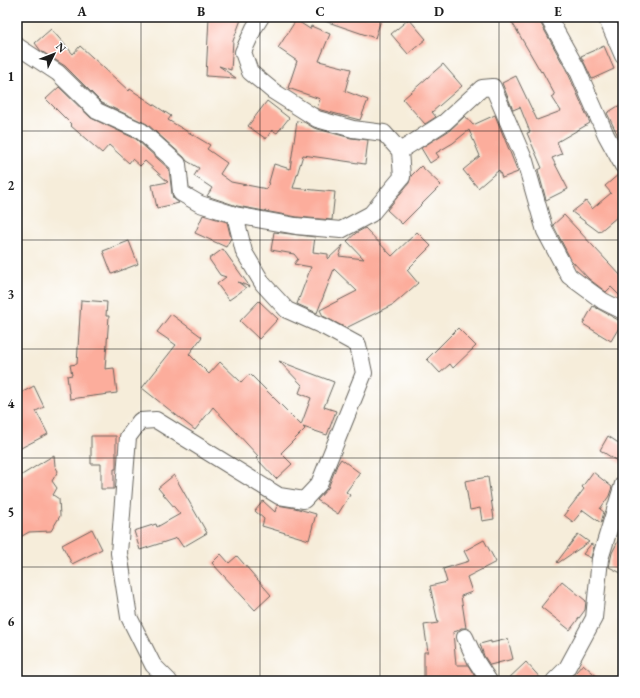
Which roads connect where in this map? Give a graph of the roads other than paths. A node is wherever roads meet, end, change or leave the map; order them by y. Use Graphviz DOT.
graph roads {
  1 [pos="262,17"];
  2 [pos="548,17"];
  3 [pos="606,17"];
  4 [pos="17,46"];
  5 [pos="623,56"];
  6 [pos="400,151"];
  7 [pos="623,166"];
  8 [pos="235,215"];
  9 [pos="623,311"];
  10 [pos="623,484"];
  11 [pos="465,637"];
  12 [pos="169,681"];
  13 [pos="489,681"];
  14 [pos="554,681"];
  1 -- 6 [label="street"];
  2 -- 7 [label="street"];
  3 -- 5 [label="street"];
  4 -- 8 [label="street"];
  6 -- 8 [label="street"];
  6 -- 9 [label="street"];
  8 -- 12 [label="street"];
  10 -- 14 [label="street"];
  11 -- 13 [label="street"];
}
